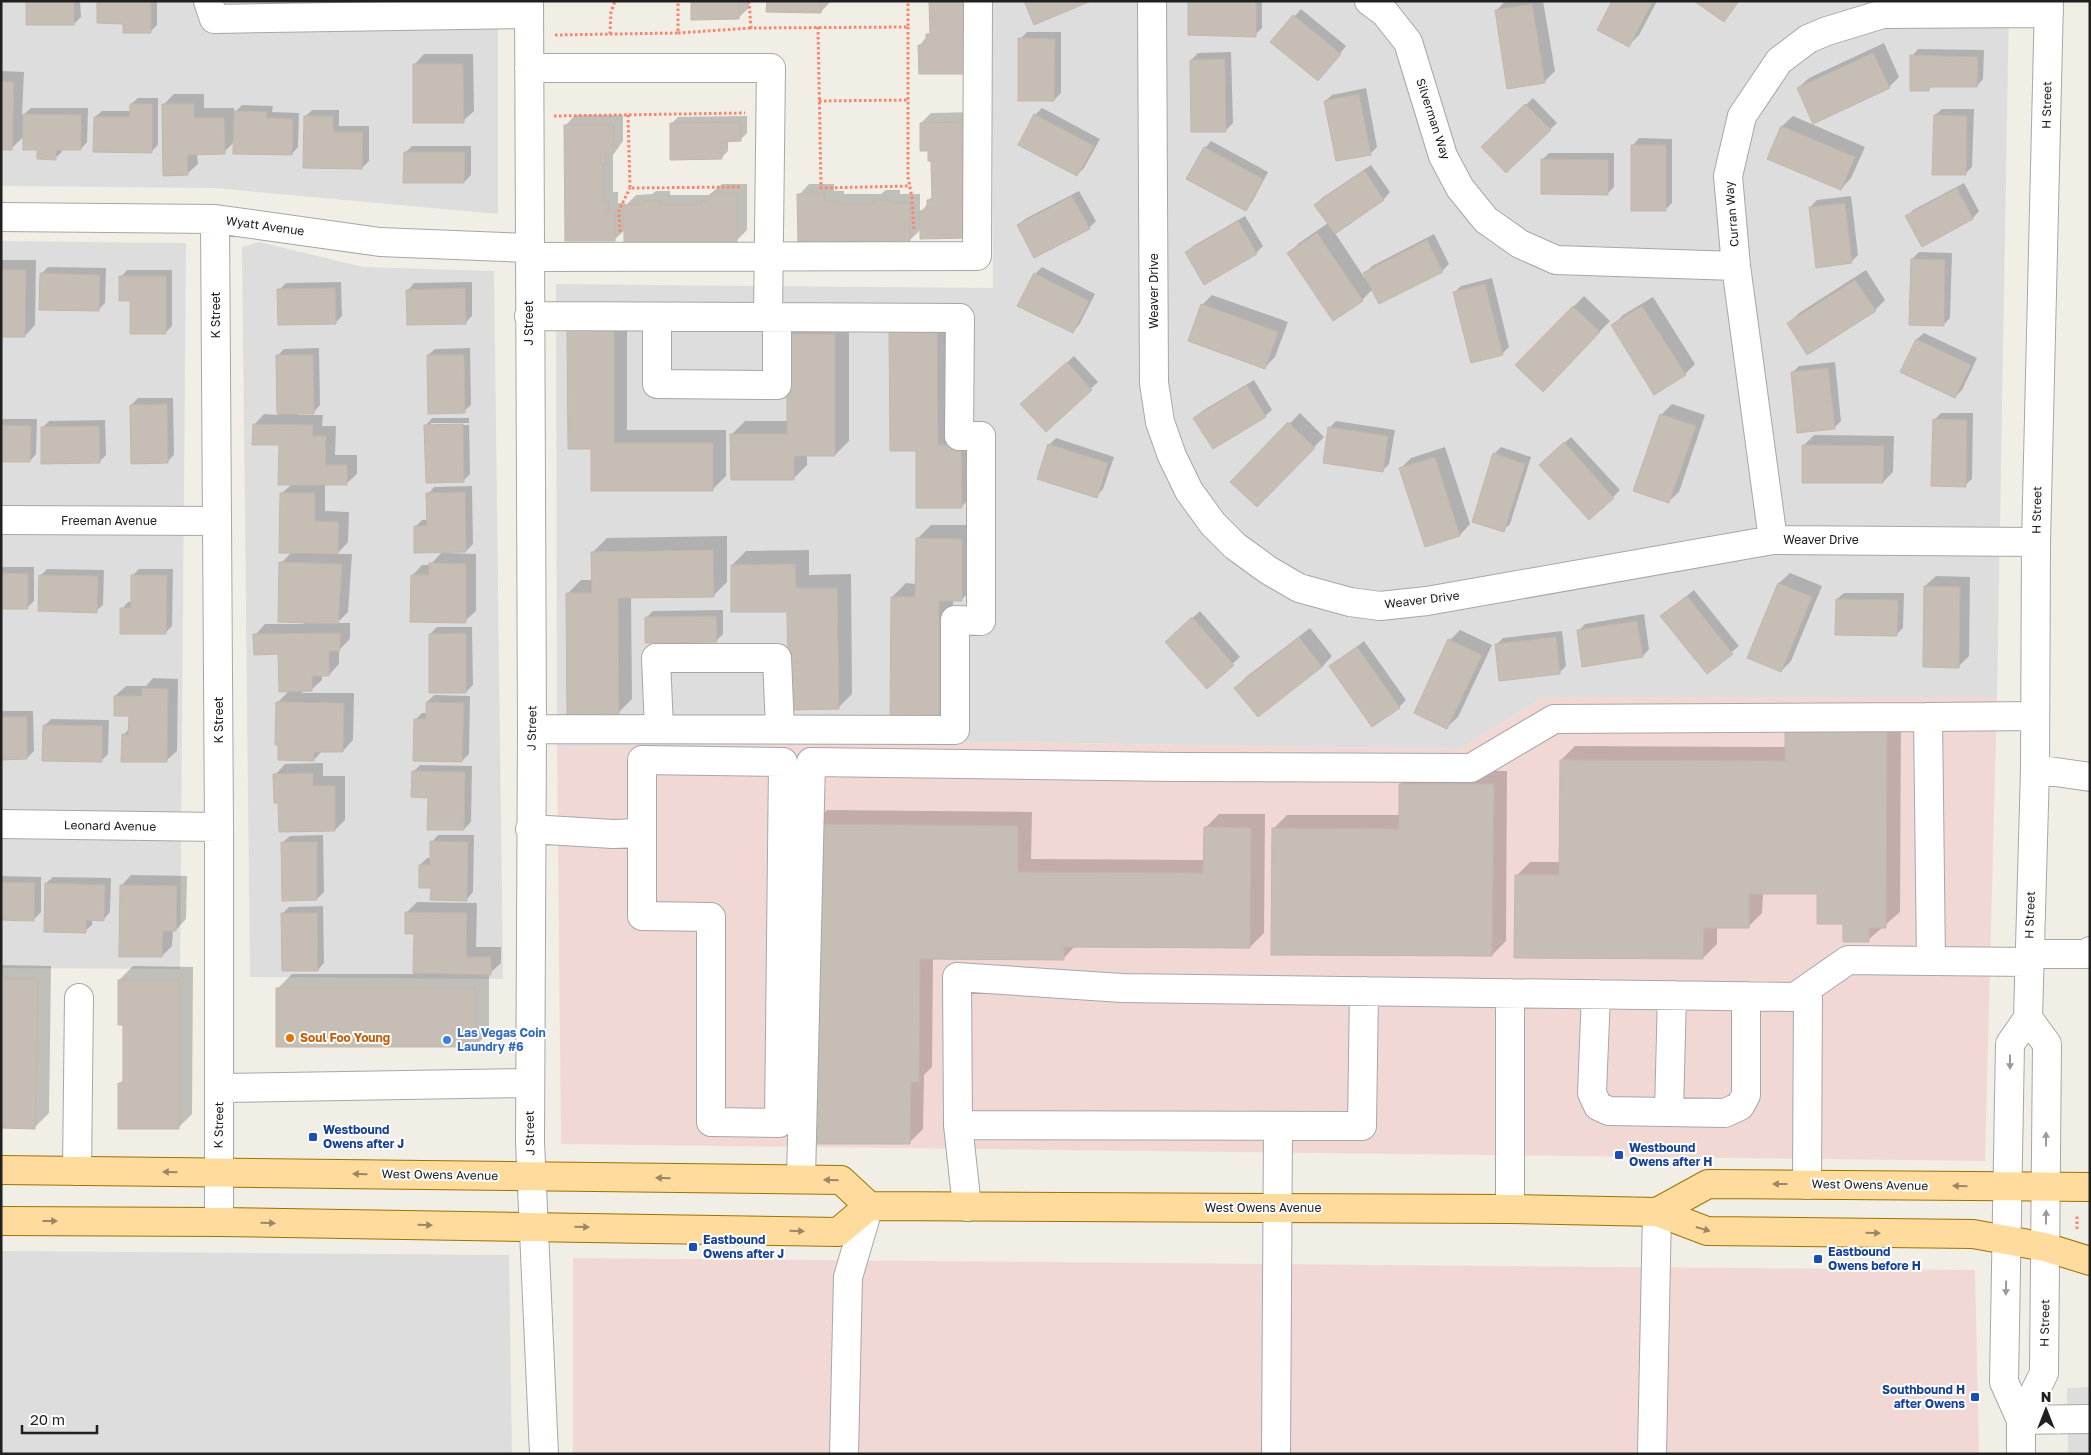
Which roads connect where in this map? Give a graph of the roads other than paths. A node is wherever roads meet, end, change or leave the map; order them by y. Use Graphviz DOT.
graph roads {
  1 [pos="208,1"];
  2 [pos="978,1"];
  3 [pos="1152,1"];
  4 [pos="1369,1"];
  5 [pos="2049,7"];
  6 [pos="278,10"];
  7 [pos="529,17"];
  8 [pos="529,68"];
  9 [pos="1,217"];
  10 [pos="215,218"];
  11 [pos="529,253"];
  12 [pos="769,258"];
  13 [pos="1736,266"];
  14 [pos="529,316"];
  15 [pos="657,317"];
  16 [pos="773,317"];
  17 [pos="1,520"];
  18 [pos="217,521"];
  19 [pos="1773,540"];
  20 [pos="2036,542"];
  21 [pos="2035,716"];
  22 [pos="1928,717"];
  23 [pos="532,729"];
  24 [pos="659,729"];
  25 [pos="780,729"];
  26 [pos="2034,769"];
  27 [pos="2090,777"];
  28 [pos="1,824"];
  29 [pos="219,827"];
  30 [pos="530,829"];
  31 [pos="642,833"];
  32 [pos="2090,952"];
  33 [pos="2029,958"];
  34 [pos="1931,961"];
  35 [pos="1808,988"];
  36 [pos="1364,991"];
  37 [pos="1510,993"];
  38 [pos="1596,994"];
  39 [pos="1672,995"];
  40 [pos="1746,996"];
  41 [pos="79,998"];
  42 [pos="2028,1018"];
  43 [pos="530,1083"];
  44 [pos="219,1088"];
  45 [pos="1669,1112"];
  46 [pos="958,1125"];
  47 [pos="1278,1126"];
  48 [pos="1,1170"];
  49 [pos="77,1171"];
  50 [pos="219,1172"];
  51 [pos="531,1177"];
  52 [pos="801,1179"];
  53 [pos="1807,1185"];
  54 [pos="2009,1187"];
  55 [pos="2090,1187"];
  56 [pos="2046,1188"];
  57 [pos="869,1206"];
  58 [pos="967,1207"];
  59 [pos="1278,1208"];
  60 [pos="1510,1209"];
  61 [pos="1657,1212"];
  62 [pos="1,1221"];
  63 [pos="219,1222"];
  64 [pos="533,1226"];
  65 [pos="2007,1239"];
  66 [pos="2045,1247"];
  67 [pos="2090,1260"];
  68 [pos="2090,1419"];
  69 [pos="2021,1420"];
  70 [pos="544,1454"];
  71 [pos="844,1454"];
  72 [pos="1276,1454"];
  73 [pos="1652,1454"];
  74 [pos="2022,1454"];
  1 -- 6 [label="street"];
  2 -- 12 [label="street, Wyatt Avenue"];
  3 -- 19 [label="street, Weaver Drive"];
  4 -- 13 [label="street, Silverman Way"];
  5 -- 13 [label="street, Curran Way"];
  5 -- 20 [label="street, H Street"];
  6 -- 7 [label="street"];
  7 -- 8 [label="street, J Street"];
  8 -- 11 [label="street, J Street"];
  8 -- 12 [label="street"];
  9 -- 10 [label="street, Wyatt Avenue"];
  10 -- 11 [label="street, Wyatt Avenue"];
  10 -- 18 [label="street, K Street"];
  11 -- 12 [label="street, Wyatt Avenue"];
  11 -- 14 [label="street, J Street"];
  12 -- 16 [label="street"];
  13 -- 19 [label="street, Curran Way"];
  14 -- 15 [label="street"];
  14 -- 23 [label="street, J Street"];
  15 -- 16 [label="street"];
  15 -- 16 [label="street"];
  16 -- 25 [label="street"];
  17 -- 18 [label="street, Freeman Avenue"];
  18 -- 29 [label="street, K Street"];
  19 -- 20 [label="street, Weaver Drive"];
  20 -- 21 [label="street, H Street"];
  21 -- 22 [label="street"];
  21 -- 26 [label="street, H Street"];
  22 -- 34 [label="street"];
  22 -- 52 [label="street"];
  23 -- 24 [label="street"];
  23 -- 30 [label="street, J Street"];
  24 -- 25 [label="street"];
  24 -- 25 [label="street"];
  26 -- 27 [label="street"];
  26 -- 33 [label="street, H Street"];
  28 -- 29 [label="street, Leonard Avenue"];
  29 -- 44 [label="street, K Street"];
  30 -- 31 [label="street"];
  30 -- 43 [label="street, J Street"];
  31 -- 31 [label="street"];
  32 -- 33 [label="street"];
  33 -- 34 [label="street"];
  33 -- 42 [label="street, H Street"];
  34 -- 35 [label="street"];
  35 -- 40 [label="street"];
  35 -- 53 [label="street"];
  36 -- 37 [label="street"];
  36 -- 46 [label="street"];
  36 -- 47 [label="street"];
  37 -- 38 [label="street"];
  37 -- 60 [label="street"];
  38 -- 39 [label="street"];
  38 -- 45 [label="street"];
  39 -- 40 [label="street"];
  39 -- 45 [label="street"];
  40 -- 45 [label="street"];
  41 -- 49 [label="street"];
  42 -- 54 [label="street, H Street, one-way"];
  56 -- 42 [label="street, H Street, one-way"];
  43 -- 44 [label="street"];
  43 -- 51 [label="street, J Street"];
  44 -- 50 [label="street, K Street"];
  46 -- 47 [label="street"];
  46 -- 58 [label="street"];
  47 -- 59 [label="street"];
  48 -- 49 [label="main road, West Owens Avenue"];
  50 -- 49 [label="main road, West Owens Avenue, one-way"];
  51 -- 50 [label="main road, West Owens Avenue, one-way"];
  50 -- 63 [label="street, K Street"];
  52 -- 51 [label="main road, West Owens Avenue, one-way"];
  51 -- 64 [label="street, J Street"];
  57 -- 52 [label="main road, West Owens Avenue, one-way"];
  54 -- 53 [label="main road, West Owens Avenue, one-way"];
  53 -- 61 [label="main road, West Owens Avenue, one-way"];
  54 -- 56 [label="main road, West Owens Avenue"];
  54 -- 65 [label="street, H Street"];
  55 -- 56 [label="main road, West Owens Avenue"];
  66 -- 56 [label="street, H Street, one-way"];
  57 -- 58 [label="main road, West Owens Avenue"];
  64 -- 57 [label="main road, one-way"];
  57 -- 71 [label="street"];
  58 -- 59 [label="main road, West Owens Avenue"];
  59 -- 60 [label="main road, West Owens Avenue"];
  59 -- 72 [label="street"];
  60 -- 61 [label="main road, West Owens Avenue"];
  61 -- 65 [label="main road, West Owens Avenue, one-way"];
  61 -- 73 [label="street"];
  62 -- 63 [label="main road, one-way"];
  63 -- 64 [label="main road, one-way"];
  64 -- 70 [label="street, J Street"];
  65 -- 66 [label="main road, West Owens Avenue"];
  65 -- 69 [label="street, H Street, one-way"];
  66 -- 67 [label="main road, West Owens Avenue"];
  66 -- 69 [label="street, H Street"];
  68 -- 69 [label="street"];
  69 -- 74 [label="street, H Street"];
}
